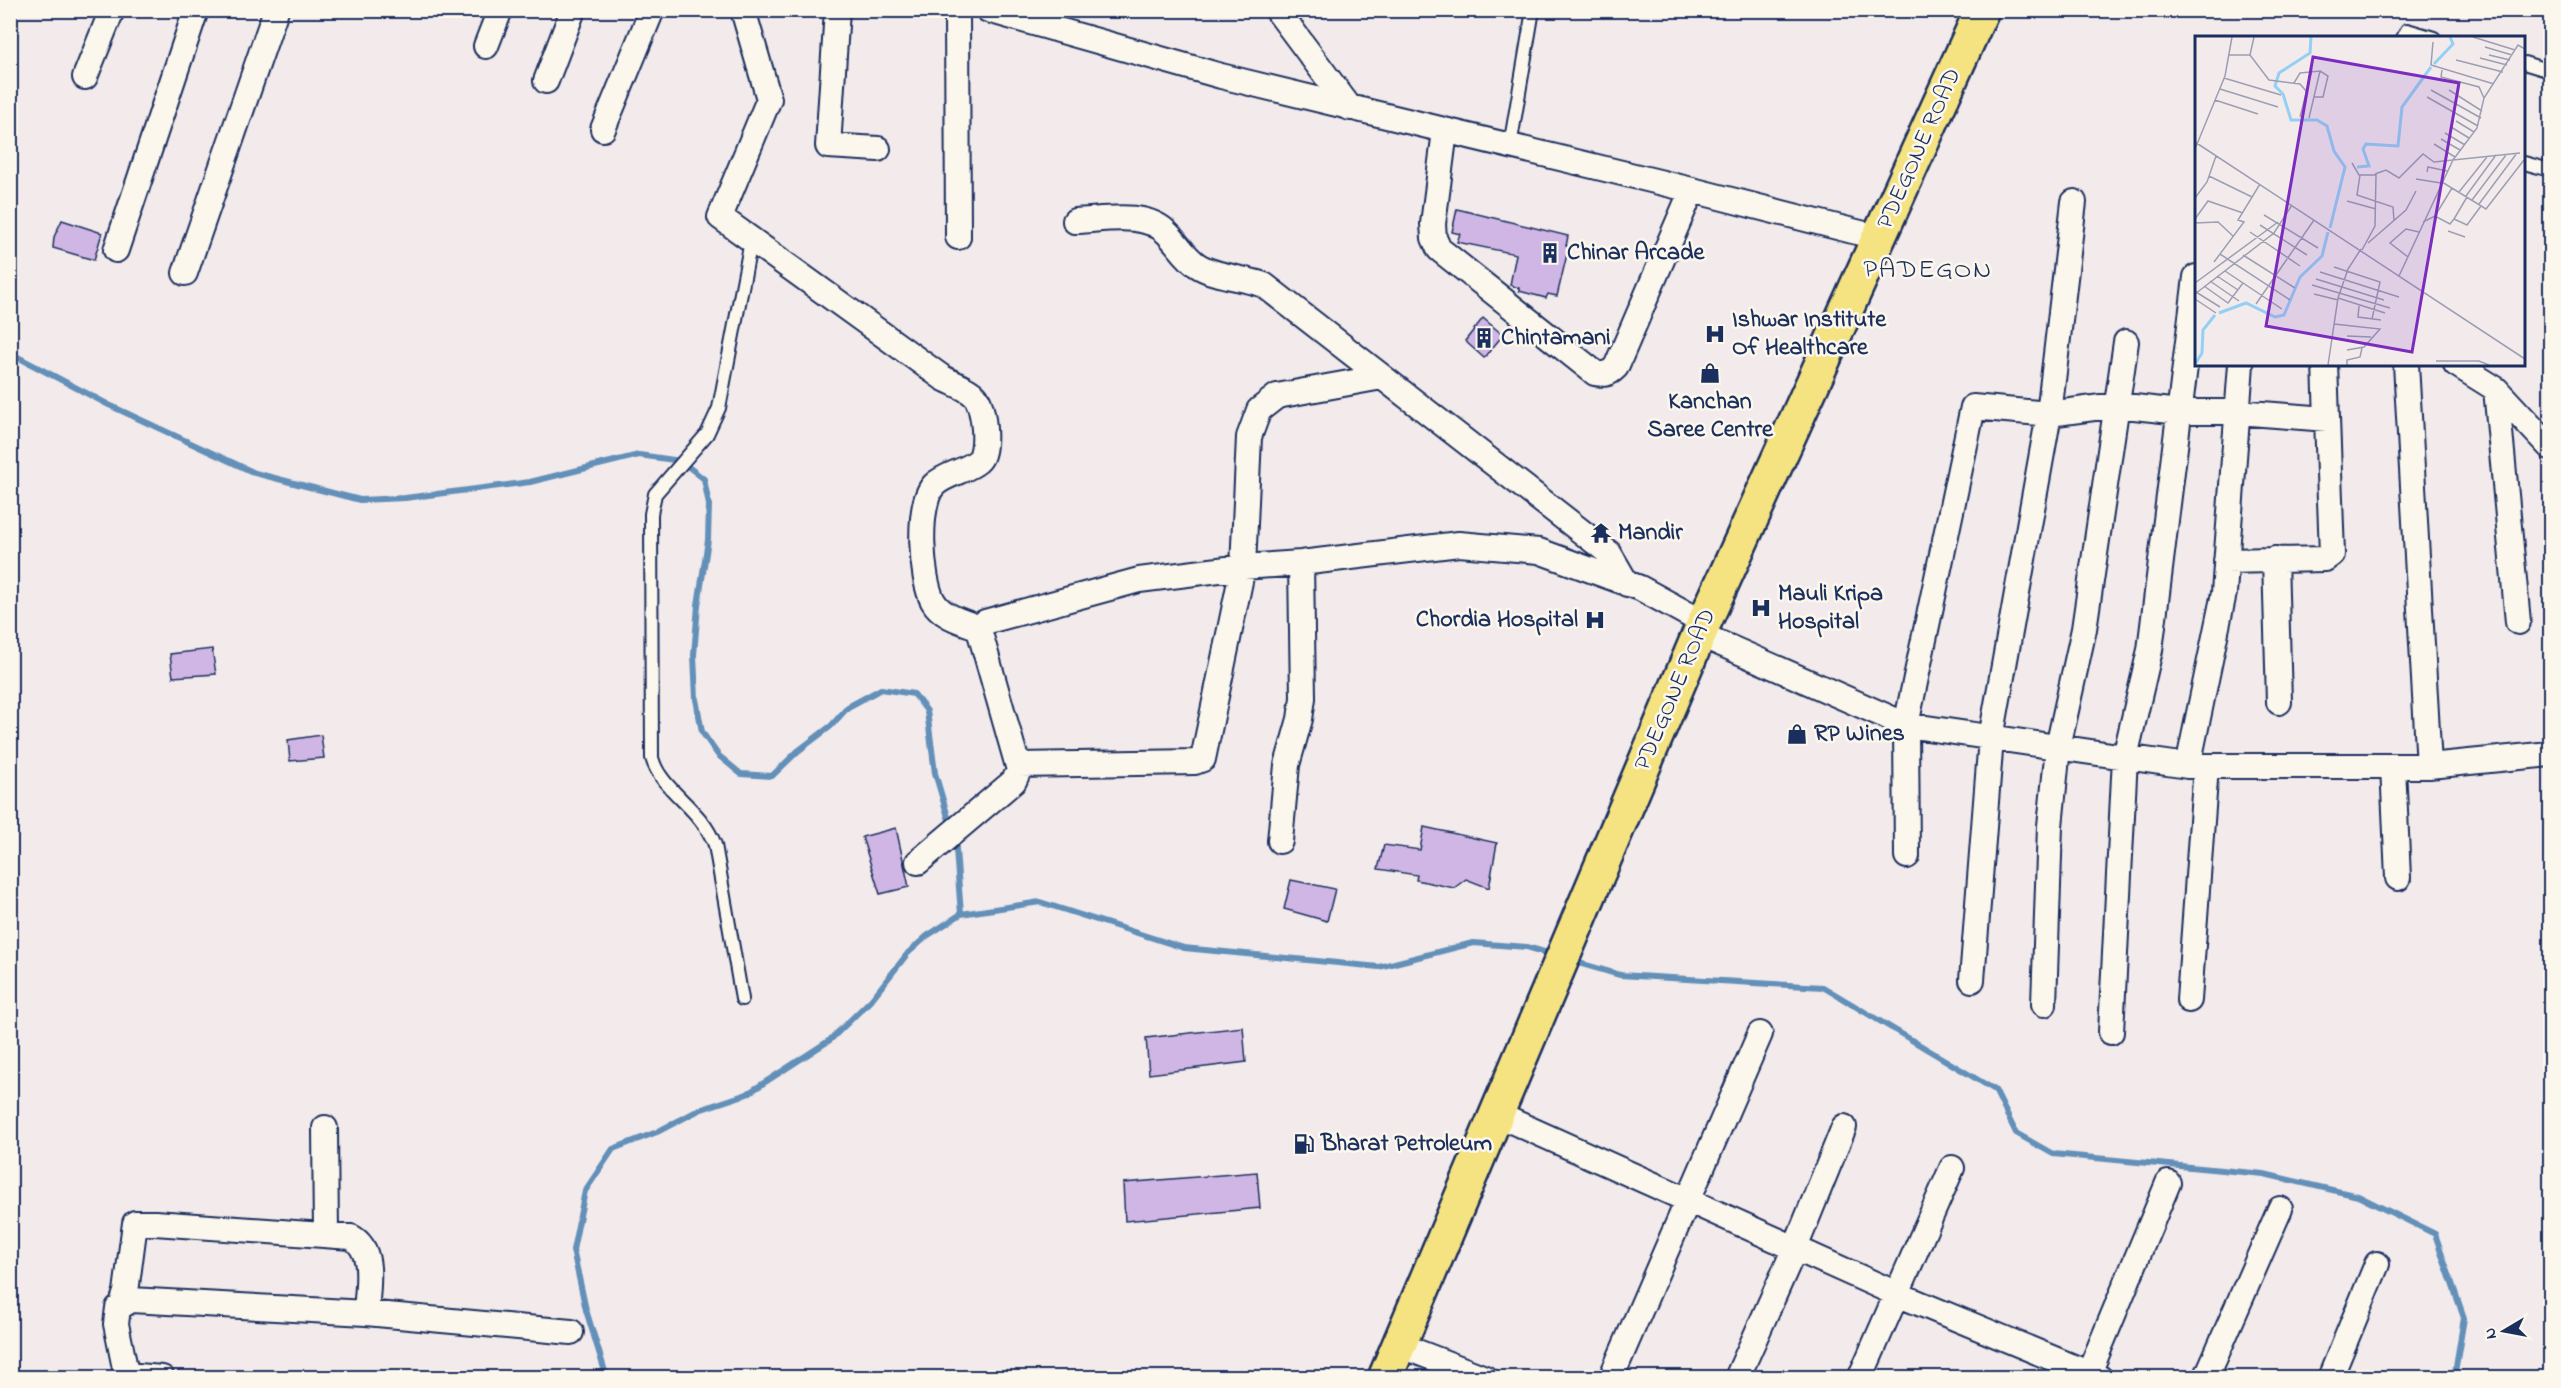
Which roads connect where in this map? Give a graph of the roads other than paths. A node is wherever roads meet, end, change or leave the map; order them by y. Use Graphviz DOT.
graph roads {
  1 [pos="112,10"];
  2 [pos="196,10"];
  3 [pos="276,10"];
  4 [pos="500,10"];
  5 [pos="573,10"];
  6 [pos="652,10"];
  7 [pos="743,10"];
  8 [pos="837,10"];
  9 [pos="957,10"];
  10 [pos="988,10"];
  11 [pos="1278,10"];
  12 [pos="1533,10"];
  13 [pos="1982,10"];
  14 [pos="2404,36"];
  15 [pos="2427,36"];
  16 [pos="486,46"];
  17 [pos="2525,64"];
  18 [pos="2550,71"];
  19 [pos="85,77"];
  20 [pos="546,81"];
  21 [pos="1350,108"];
  22 [pos="603,129"];
  23 [pos="1445,130"];
  24 [pos="1510,146"];
  25 [pos="878,149"];
  26 [pos="2525,164"];
  27 [pos="2550,170"];
  28 [pos="1692,190"];
  29 [pos="2074,202"];
  30 [pos="1075,221"];
  31 [pos="958,237"];
  32 [pos="1880,238"];
  33 [pos="751,241"];
  34 [pos="116,250"];
  35 [pos="185,273"];
  36 [pos="2195,285"];
  37 [pos="2126,342"];
  38 [pos="2241,366"];
  39 [pos="2325,366"];
  40 [pos="2406,366"];
  41 [pos="2459,366"];
  42 [pos="1382,377"];
  43 [pos="2496,389"];
  44 [pos="2117,407"];
  45 [pos="2180,412"];
  46 [pos="2049,414"];
  47 [pos="2238,414"];
  48 [pos="2327,419"];
  49 [pos="2550,447"];
  50 [pos="2275,559"];
  51 [pos="2226,561"];
  52 [pos="1301,563"];
  53 [pos="1243,567"];
  54 [pos="1627,584"];
  55 [pos="2518,622"];
  56 [pos="980,628"];
  57 [pos="1701,628"];
  58 [pos="2279,702"];
  59 [pos="1906,725"];
  60 [pos="1991,738"];
  61 [pos="2058,747"];
  62 [pos="2550,754"];
  63 [pos="2126,757"];
  64 [pos="1019,765"];
  65 [pos="2197,766"];
  66 [pos="2394,766"];
  67 [pos="2429,766"];
  68 [pos="1280,841"];
  69 [pos="927,854"];
  70 [pos="1907,856"];
  71 [pos="2398,878"];
  72 [pos="1972,980"];
  73 [pos="742,999"];
  74 [pos="2189,1000"];
  75 [pos="2044,1004"];
  76 [pos="2111,1032"];
  77 [pos="1760,1034"];
  78 [pos="1496,1114"];
  79 [pos="1844,1127"];
  80 [pos="325,1128"];
  81 [pos="1952,1168"];
  82 [pos="2168,1183"];
  83 [pos="1689,1201"];
  84 [pos="2280,1209"];
  85 [pos="326,1235"];
  86 [pos="1795,1248"];
  87 [pos="2377,1264"];
  88 [pos="1897,1294"];
  89 [pos="122,1304"];
  90 [pos="366,1313"];
  91 [pos="570,1332"];
  92 [pos="1399,1345"];
  93 [pos="126,1376"];
  94 [pos="2092,1376"];
  95 [pos="162,1377"];
  96 [pos="1385,1377"];
  97 [pos="1485,1377"];
  98 [pos="1611,1377"];
  99 [pos="1737,1377"];
  100 [pos="1860,1377"];
  101 [pos="2206,1377"];
  102 [pos="2330,1377"];
  1 -- 19 [label="street"];
  2 -- 34 [label="street"];
  3 -- 35 [label="street"];
  4 -- 16 [label="street"];
  5 -- 20 [label="street"];
  6 -- 22 [label="street"];
  7 -- 33 [label="street"];
  8 -- 25 [label="street"];
  9 -- 31 [label="street"];
  10 -- 21 [label="street"];
  11 -- 21 [label="street"];
  12 -- 24 [label="lane"];
  13 -- 32 [label="highway, PDEGONE ROAD"];
  14 -- 15 [label="lane"];
  17 -- 18 [label="lane"];
  21 -- 23 [label="street"];
  23 -- 24 [label="street"];
  23 -- 28 [label="street"];
  24 -- 28 [label="street"];
  26 -- 27 [label="lane"];
  28 -- 32 [label="street"];
  29 -- 46 [label="street"];
  30 -- 42 [label="street"];
  32 -- 57 [label="highway, PDEGONE ROAD"];
  33 -- 56 [label="street"];
  33 -- 73 [label="lane"];
  36 -- 45 [label="street"];
  37 -- 44 [label="street"];
  38 -- 47 [label="street"];
  39 -- 48 [label="street"];
  40 -- 67 [label="street"];
  41 -- 43 [label="street"];
  42 -- 53 [label="street"];
  42 -- 54 [label="street"];
  43 -- 49 [label="street"];
  43 -- 55 [label="street"];
  44 -- 45 [label="street"];
  44 -- 46 [label="street"];
  44 -- 61 [label="street"];
  45 -- 47 [label="street"];
  45 -- 63 [label="street"];
  46 -- 59 [label="street"];
  46 -- 60 [label="street"];
  47 -- 48 [label="street"];
  47 -- 51 [label="street"];
  48 -- 50 [label="street"];
  50 -- 51 [label="street"];
  50 -- 58 [label="street"];
  51 -- 65 [label="street"];
  52 -- 53 [label="street"];
  52 -- 54 [label="street"];
  52 -- 68 [label="street"];
  53 -- 56 [label="street"];
  53 -- 64 [label="street"];
  54 -- 57 [label="street"];
  56 -- 64 [label="street"];
  57 -- 59 [label="street"];
  57 -- 78 [label="highway, PDEGONE ROAD"];
  59 -- 60 [label="street"];
  59 -- 70 [label="street"];
  60 -- 61 [label="street"];
  60 -- 72 [label="street"];
  61 -- 63 [label="street"];
  61 -- 75 [label="street"];
  62 -- 67 [label="street"];
  63 -- 65 [label="street"];
  63 -- 76 [label="street"];
  64 -- 69 [label="street"];
  65 -- 66 [label="street"];
  65 -- 74 [label="street"];
  66 -- 67 [label="street"];
  66 -- 71 [label="street"];
  77 -- 83 [label="street"];
  78 -- 83 [label="street"];
  78 -- 92 [label="highway, PDEGONE ROAD"];
  79 -- 86 [label="street"];
  80 -- 85 [label="street"];
  81 -- 88 [label="street"];
  82 -- 94 [label="street"];
  83 -- 86 [label="street"];
  83 -- 98 [label="street"];
  84 -- 101 [label="street"];
  85 -- 89 [label="street"];
  85 -- 90 [label="street"];
  86 -- 88 [label="street"];
  86 -- 99 [label="street"];
  87 -- 102 [label="street"];
  88 -- 94 [label="street"];
  88 -- 100 [label="street"];
  89 -- 90 [label="street"];
  89 -- 93 [label="street"];
  90 -- 91 [label="street"];
  92 -- 96 [label="highway, PDEGONE ROAD"];
  92 -- 97 [label="street"];
  93 -- 95 [label="street"];
}
